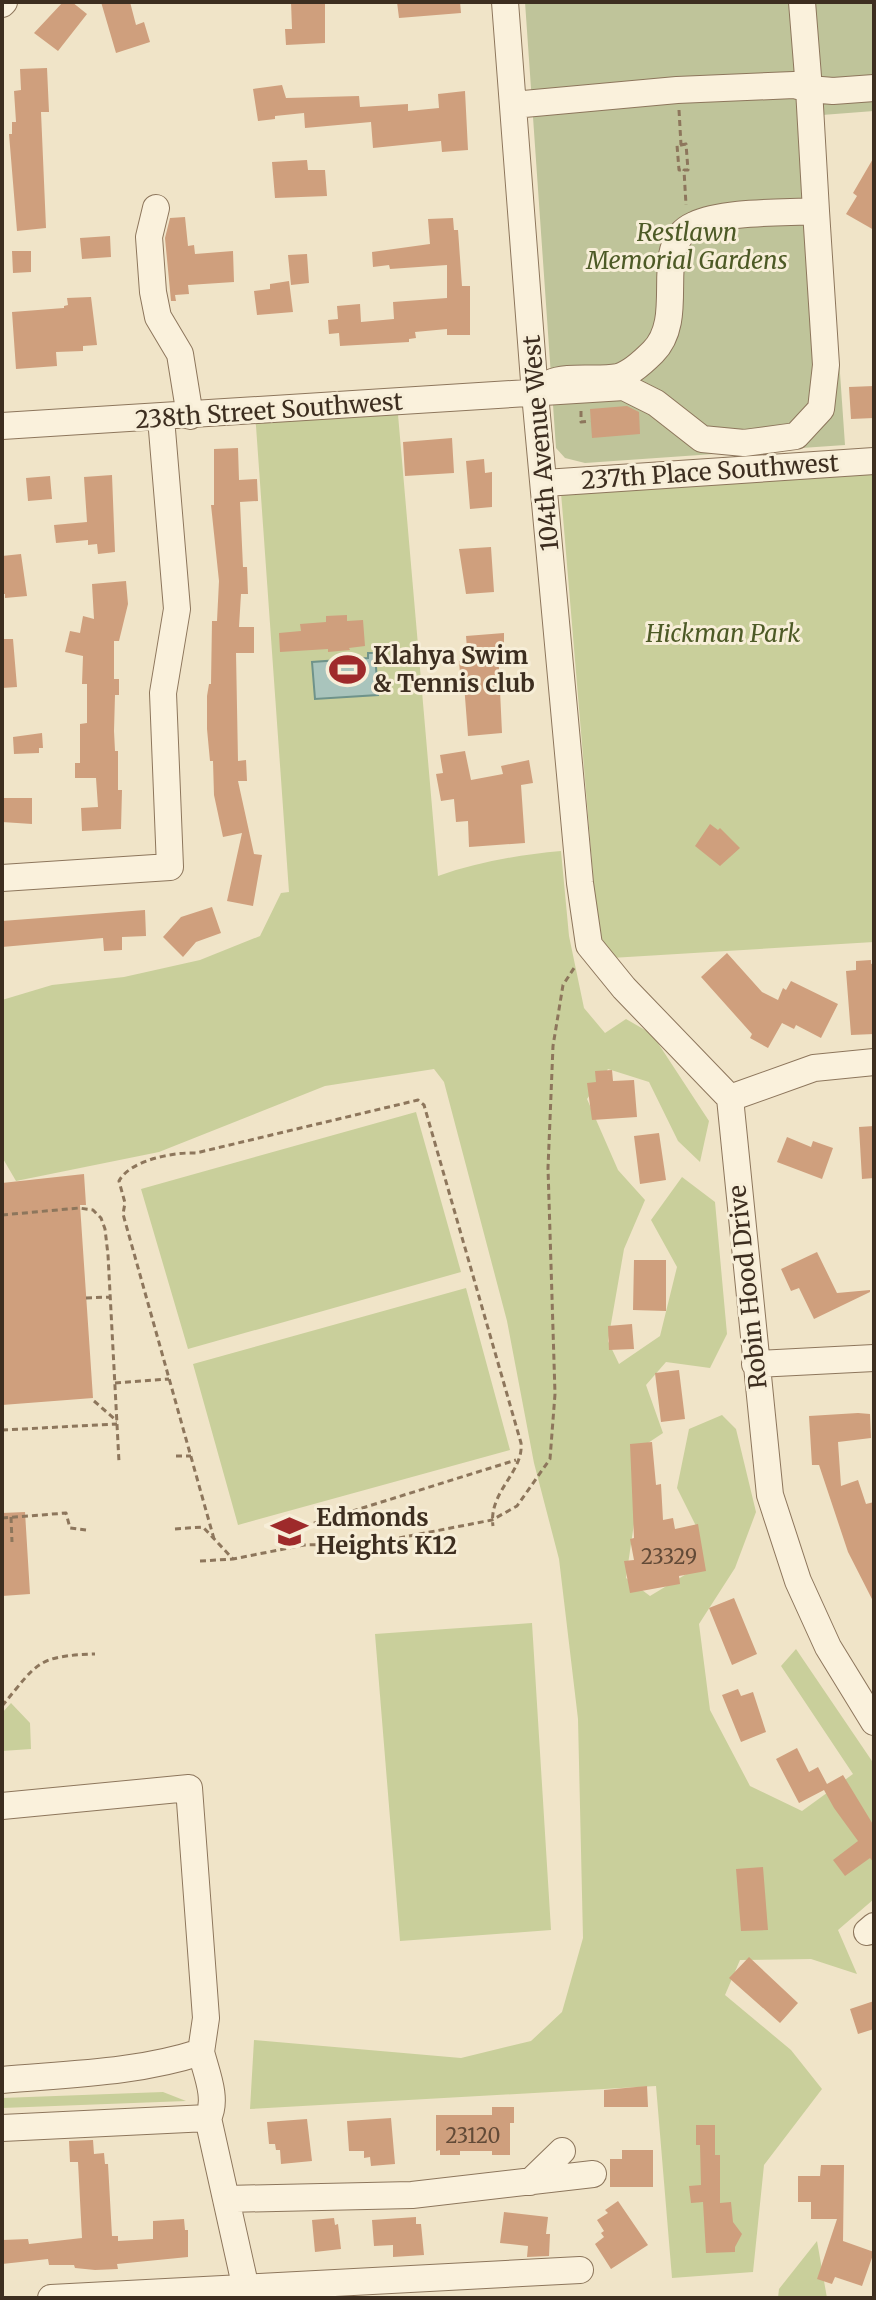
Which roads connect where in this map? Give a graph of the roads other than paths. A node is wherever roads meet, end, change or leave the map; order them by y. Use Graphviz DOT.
graph roads {
  1 [pos="505,2"];
  2 [pos="802,2"];
  3 [pos="874,88"];
  4 [pos="809,89"];
  5 [pos="513,105"];
  6 [pos="156,208"];
  7 [pos="816,211"];
  8 [pos="535,394"];
  9 [pos="190,416"];
  10 [pos="161,418"];
  11 [pos="2,426"];
  12 [pos="874,461"];
  13 [pos="545,483"];
  14 [pos="2,878"];
  15 [pos="874,1062"];
  16 [pos="730,1098"];
  17 [pos="874,1358"];
  18 [pos="755,1364"];
  19 [pos="874,1722"];
  20 [pos="2,1806"];
  21 [pos="201,2052"];
  22 [pos="2,2080"];
  23 [pos="208,2118"];
  24 [pos="2,2128"];
  25 [pos="562,2151"];
  26 [pos="593,2174"];
  27 [pos="530,2182"];
  28 [pos="226,2199"];
  29 [pos="580,2270"];
  30 [pos="247,2294"];
  31 [pos="51,2298"];
  1 -- 5 [label="street, 104th Avenue West"];
  2 -- 4 [label="street, 238th Street Southwest"];
  3 -- 4 [label="street"];
  4 -- 5 [label="street"];
  4 -- 7 [label="street, 238th Street Southwest"];
  5 -- 8 [label="street, 104th Avenue West"];
  6 -- 9 [label="street"];
  7 -- 8 [label="street"];
  7 -- 8 [label="street, 238th Street Southwest"];
  8 -- 9 [label="street, 238th Street Southwest"];
  8 -- 13 [label="street, 104th Avenue West"];
  9 -- 10 [label="street, 238th Street Southwest"];
  10 -- 11 [label="street, 238th Street Southwest"];
  10 -- 14 [label="street"];
  12 -- 13 [label="street, 237th Place Southwest"];
  13 -- 16 [label="street, 104th Avenue West"];
  15 -- 16 [label="street"];
  16 -- 18 [label="street, Robin Hood Drive"];
  17 -- 18 [label="street"];
  18 -- 19 [label="street, Robin Hood Drive"];
  20 -- 21 [label="street"];
  21 -- 22 [label="street"];
  21 -- 23 [label="street"];
  23 -- 24 [label="street"];
  23 -- 28 [label="street"];
  25 -- 27 [label="street"];
  26 -- 27 [label="street"];
  27 -- 28 [label="street"];
  28 -- 30 [label="street"];
  29 -- 30 [label="street"];
  30 -- 31 [label="street"];
}
